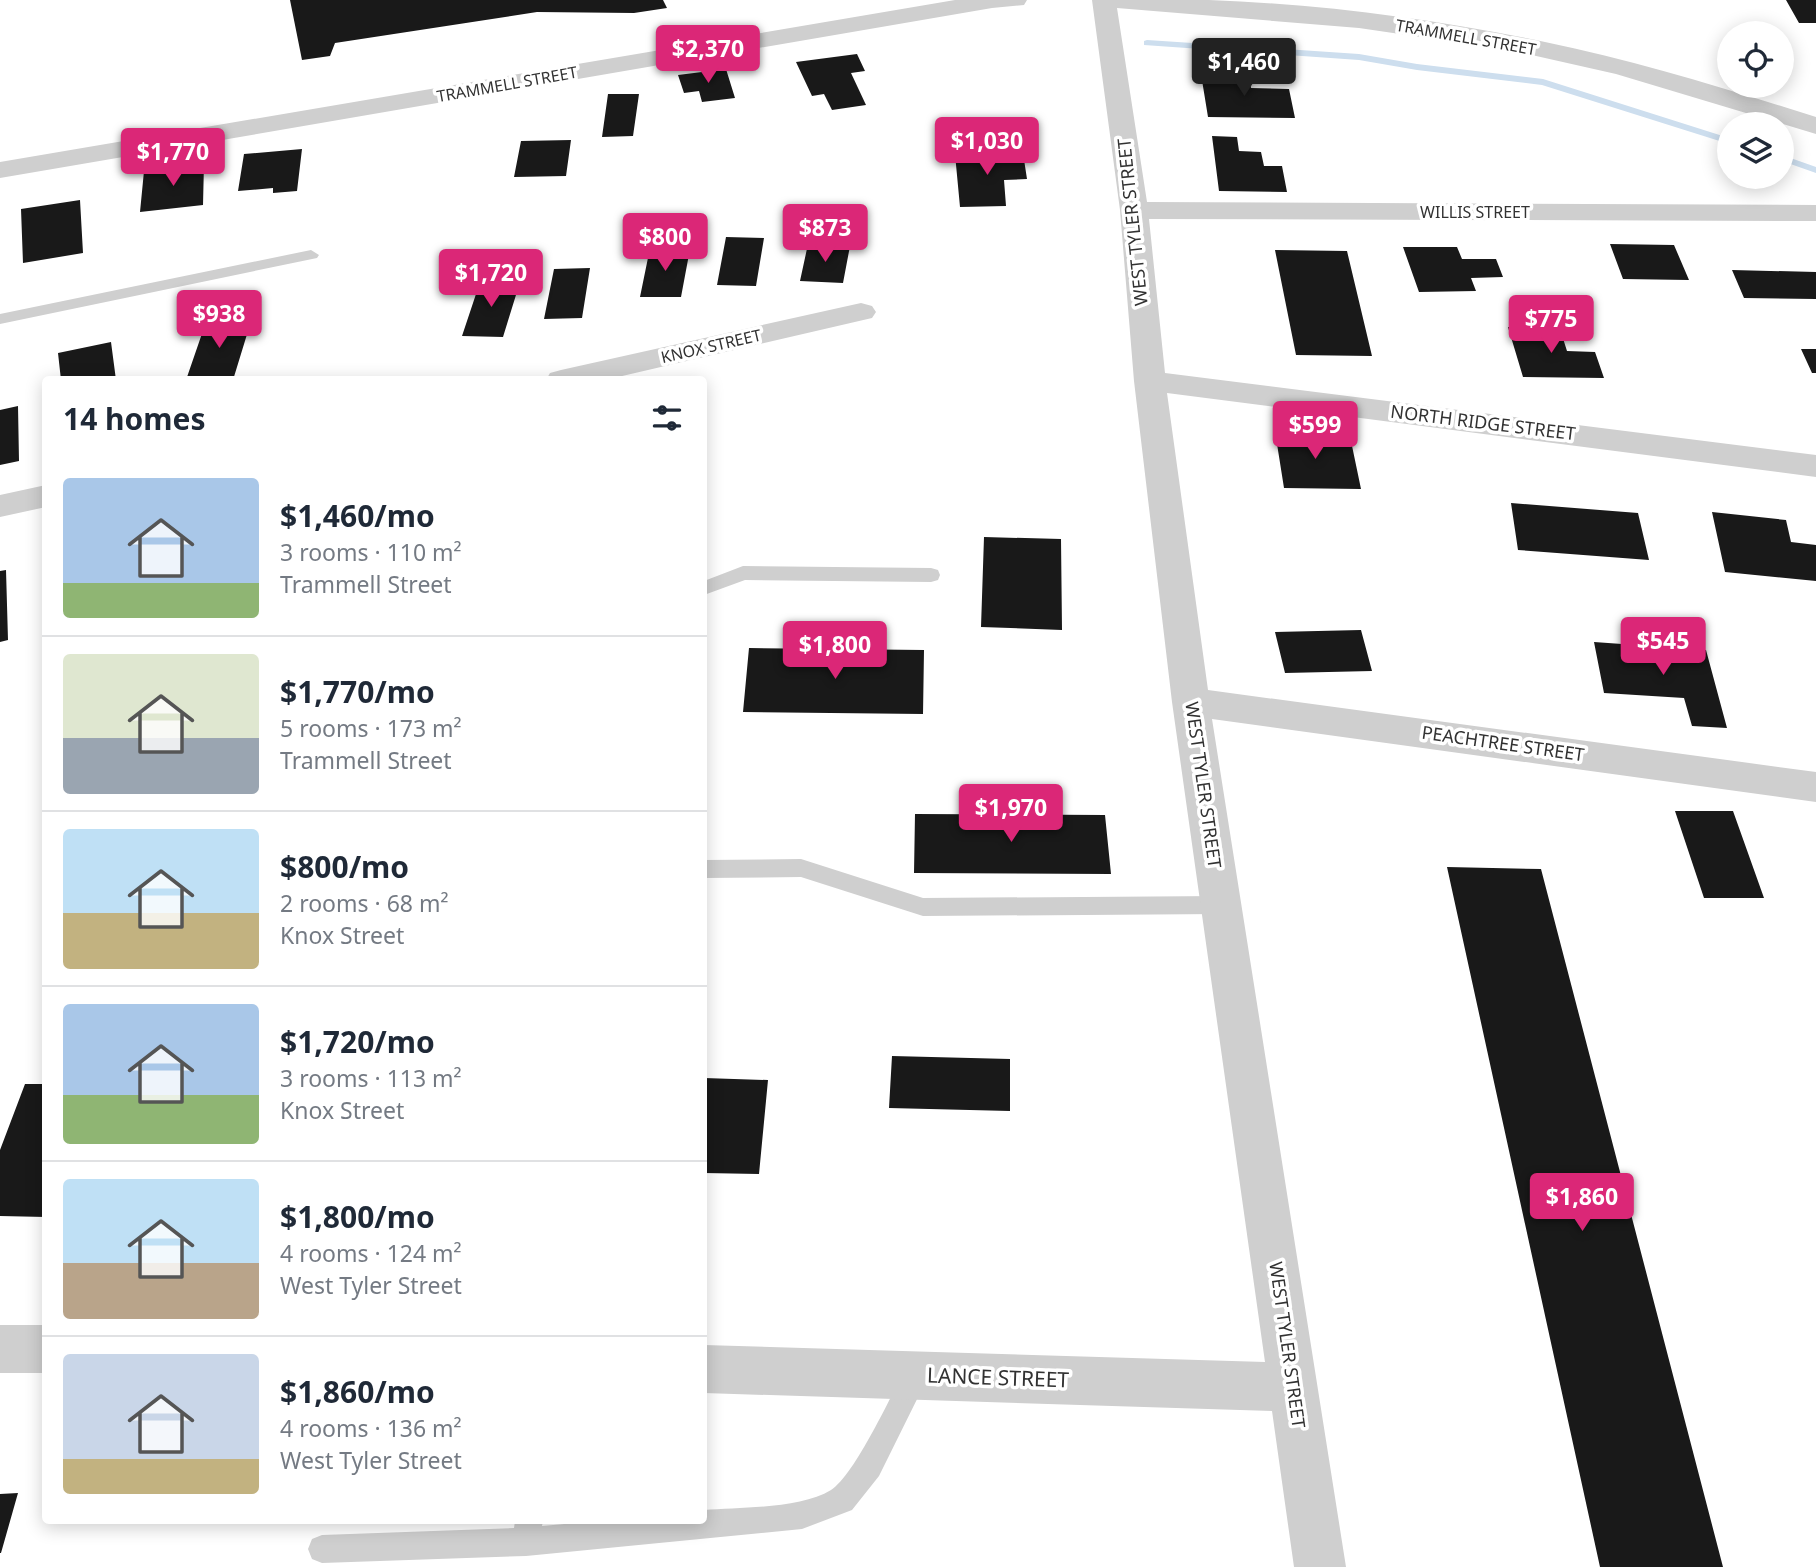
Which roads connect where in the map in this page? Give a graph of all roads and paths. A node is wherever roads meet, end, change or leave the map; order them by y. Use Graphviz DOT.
graph roads {
  1 [pos="1015,0"];
  2 [pos="1105,0"];
  3 [pos="1816,126"];
  4 [pos="0,170"];
  5 [pos="1134,210"];
  6 [pos="1816,214"];
  7 [pos="311,255"];
  8 [pos="861,312"];
  9 [pos="0,319"];
  10 [pos="579,376"];
  11 [pos="1150,381"];
  12 [pos="1816,466"];
  13 [pos="42,497"];
  14 [pos="0,506"];
  15 [pos="931,575"];
  16 [pos="707,588"];
  17 [pos="1191,702"];
  18 [pos="1816,787"];
  19 [pos="707,869"];
  20 [pos="1221,905"];
  21 [pos="0,1349"];
  22 [pos="42,1349"];
  23 [pos="707,1369"];
  24 [pos="916,1376"];
  25 [pos="1293,1387"];
  26 [pos="707,1521"];
  27 [pos="648,1524"];
  28 [pos="528,1531"];
  29 [pos="321,1549"];
  30 [pos="1320,1567"];
  1 -- 4 [label="street, TRAMMELL STREET"];
  2 -- 3 [label="street, TRAMMELL STREET"];
  2 -- 5 [label="street, WEST TYLER STREET"];
  5 -- 6 [label="street, WILLIS STREET"];
  5 -- 11 [label="street, WEST TYLER STREET"];
  7 -- 9 [label="lane"];
  8 -- 10 [label="street, KNOX STREET"];
  11 -- 12 [label="street, NORTH RIDGE STREET"];
  11 -- 17 [label="street, WEST TYLER STREET"];
  13 -- 14 [label="street"];
  15 -- 16 [label="lane"];
  17 -- 18 [label="street, PEACHTREE STREET"];
  17 -- 20 [label="street, WEST TYLER STREET"];
  19 -- 20 [label="lane"];
  20 -- 25 [label="street, WEST TYLER STREET"];
  21 -- 22 [label="street"];
  23 -- 24 [label="street, LANCE STREET"];
  24 -- 25 [label="street, LANCE STREET"];
  24 -- 26 [label="lane"];
  25 -- 30 [label="street, WEST TYLER STREET"];
  27 -- 28 [label="lane"];
  28 -- 29 [label="lane"];
}
